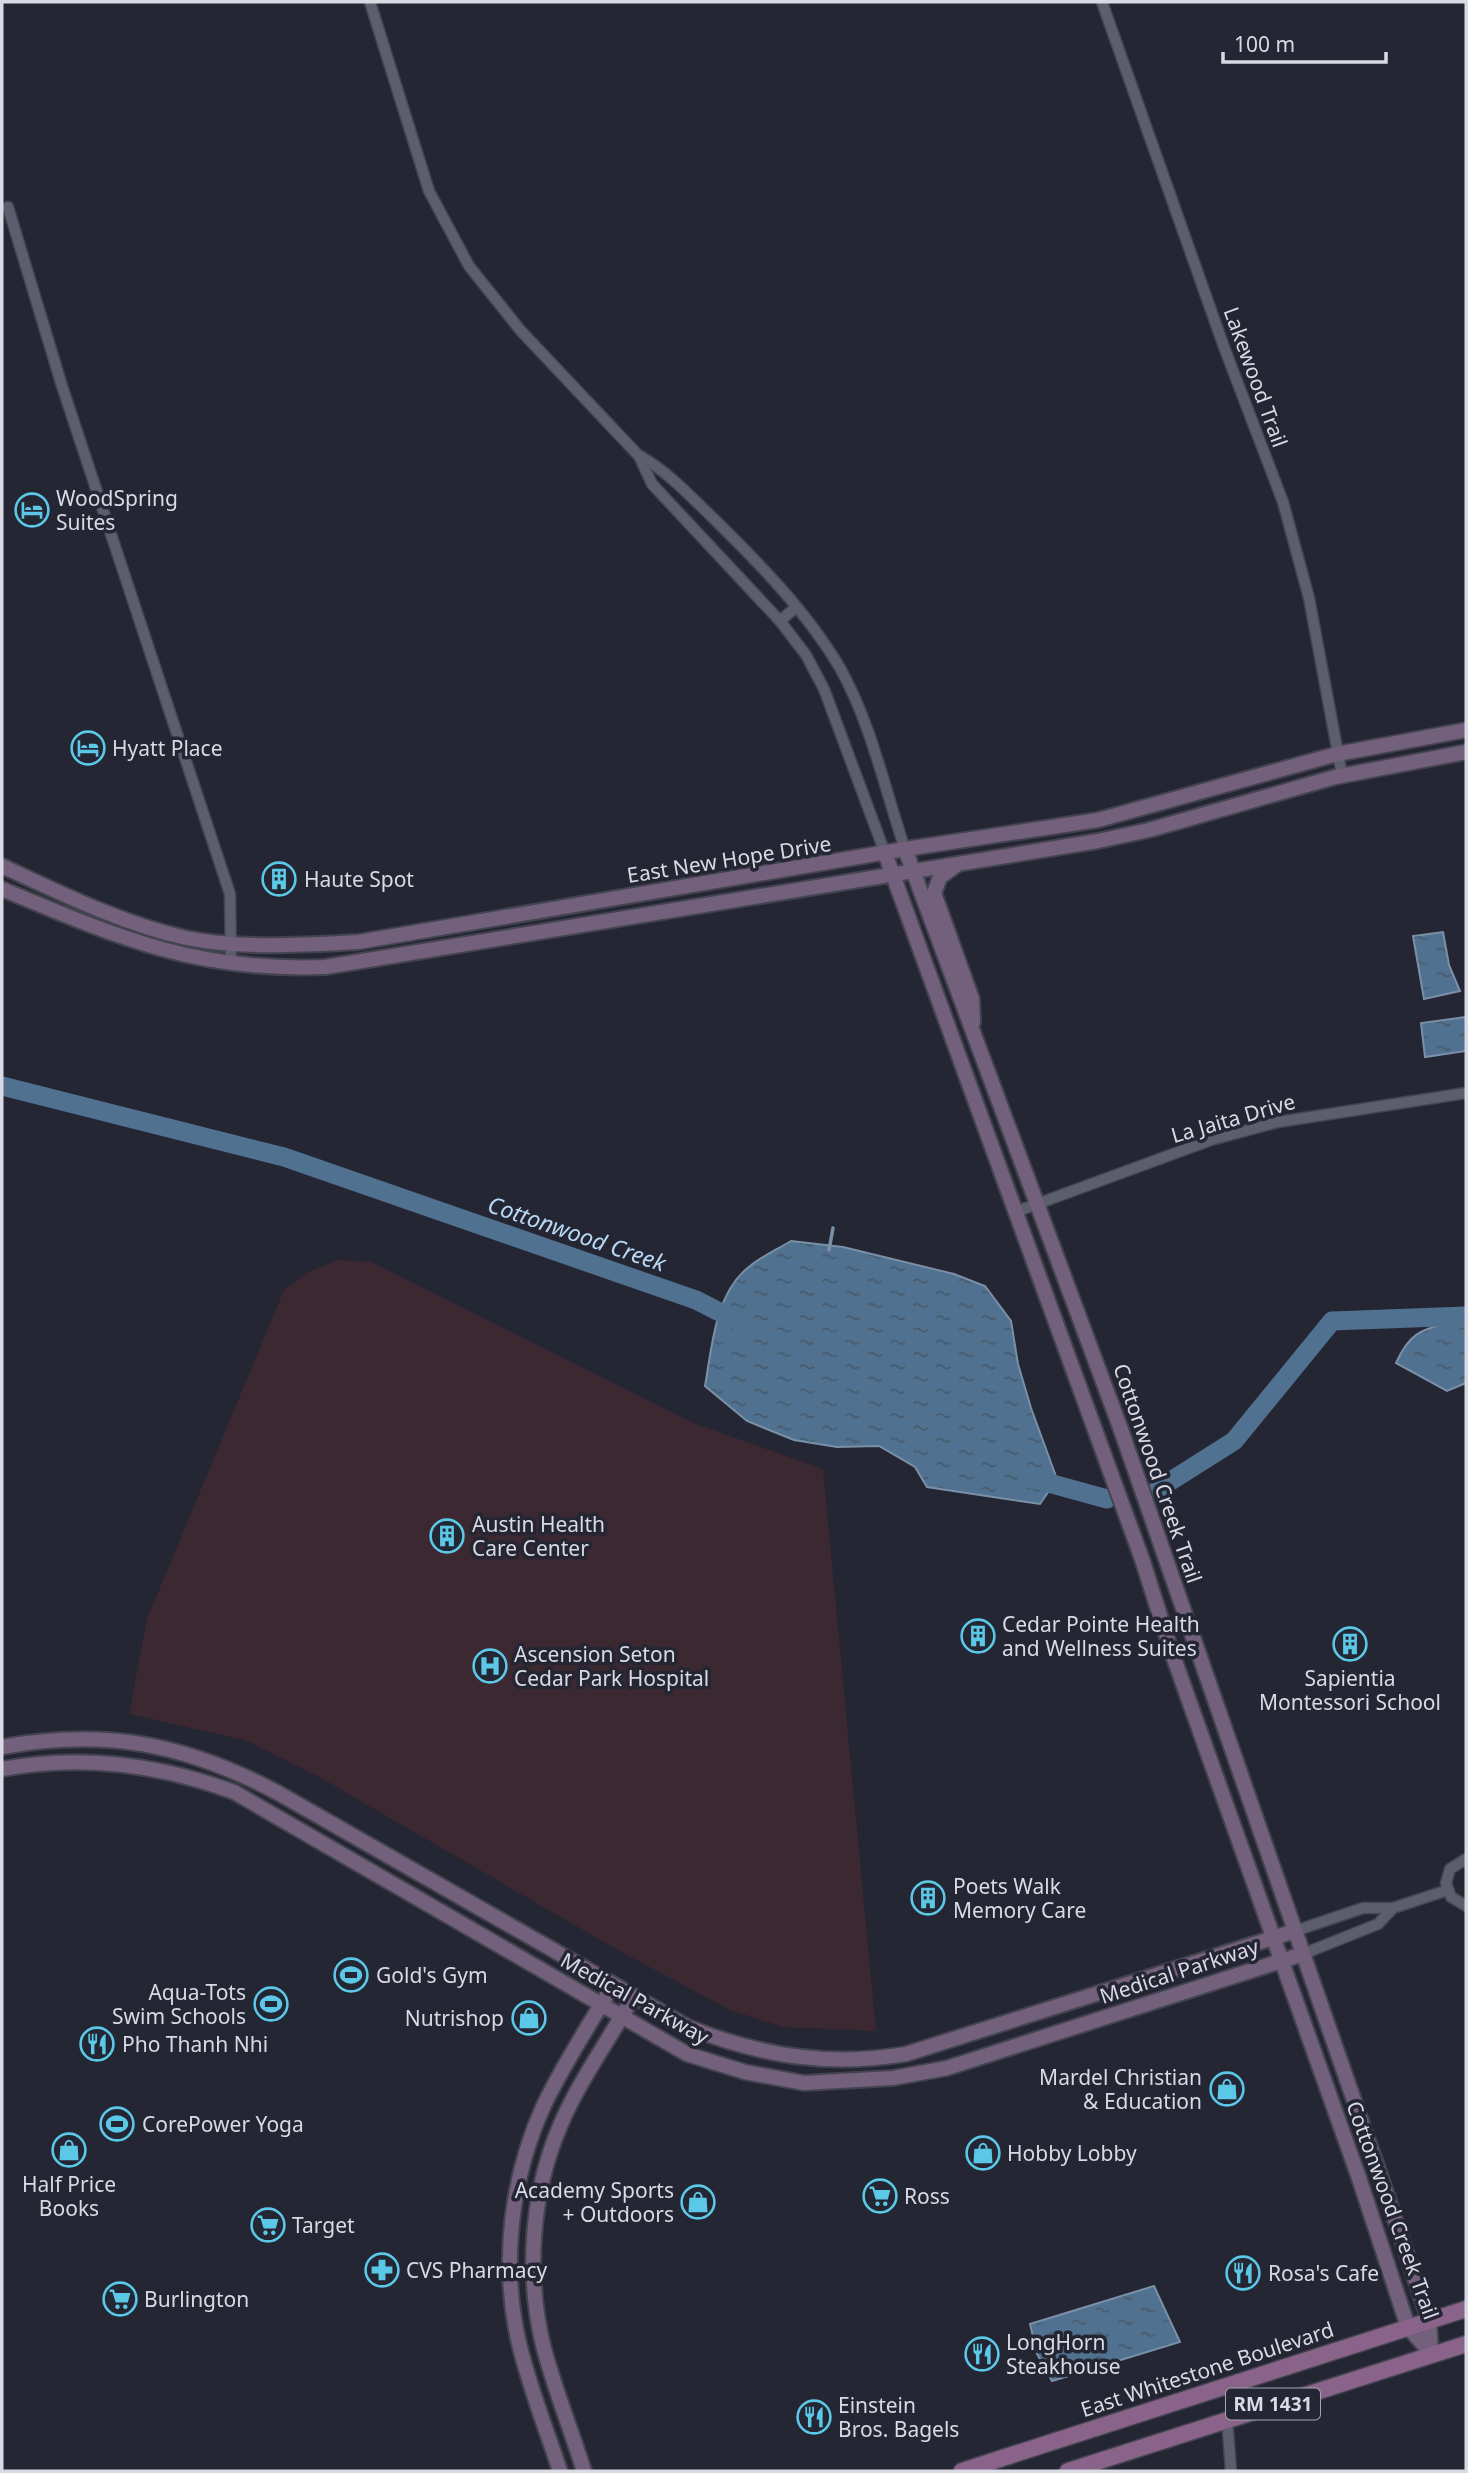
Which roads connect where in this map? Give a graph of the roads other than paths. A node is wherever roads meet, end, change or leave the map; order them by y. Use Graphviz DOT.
graph roads {
  1 [pos="370,2"];
  2 [pos="1102,2"];
  3 [pos="8,206"];
  4 [pos="639,456"];
  5 [pos="796,607"];
  6 [pos="780,621"];
  7 [pos="1466,730"];
  8 [pos="1466,752"];
  9 [pos="1337,754"];
  10 [pos="1342,775"];
  11 [pos="905,849"];
  12 [pos="885,853"];
  13 [pos="958,864"];
  14 [pos="2,866"];
  15 [pos="914,870"];
  16 [pos="892,874"];
  17 [pos="2,889"];
  18 [pos="557,909"];
  19 [pos="551,931"];
  20 [pos="232,944"];
  21 [pos="231,964"];
  22 [pos="974,1037"];
  23 [pos="1466,1093"];
  24 [pos="1038,1204"];
  25 [pos="1018,1212"];
  26 [pos="25,1743"];
  27 [pos="2,1747"];
  28 [pos="29,1764"];
  29 [pos="2,1769"];
  30 [pos="324,1820"];
  31 [pos="313,1837"];
  32 [pos="1466,1859"];
  33 [pos="1448,1891"];
  34 [pos="1466,1906"];
  35 [pos="1393,1908"];
  36 [pos="1295,1931"];
  37 [pos="1273,1938"];
  38 [pos="1303,1954"];
  39 [pos="1282,1961"];
  40 [pos="613,1985"];
  41 [pos="633,1997"];
  42 [pos="601,2006"];
  43 [pos="621,2018"];
  44 [pos="983,2032"];
  45 [pos="989,2054"];
  46 [pos="511,2286"];
  47 [pos="534,2286"];
  48 [pos="1466,2309"];
  49 [pos="1429,2320"];
  50 [pos="1408,2327"];
  51 [pos="1466,2344"];
  52 [pos="1431,2353"];
  53 [pos="1227,2418"];
  54 [pos="561,2471"];
  55 [pos="584,2471"];
  56 [pos="962,2471"];
  57 [pos="1068,2471"];
  58 [pos="1231,2471"];
  1 -- 4 [label="street"];
  2 -- 9 [label="street, Lakewood Trail"];
  3 -- 20 [label="street"];
  4 -- 5 [label="street"];
  4 -- 6 [label="street"];
  5 -- 6 [label="street"];
  5 -- 11 [label="street"];
  6 -- 12 [label="street"];
  7 -- 9 [label="street, East New Hope Drive"];
  8 -- 10 [label="street, East New Hope Drive"];
  9 -- 10 [label="street, Lakewood Trail"];
  9 -- 11 [label="street, East New Hope Drive"];
  10 -- 13 [label="street, East New Hope Drive"];
  11 -- 12 [label="street, East New Hope Drive"];
  11 -- 15 [label="street, Cottonwood Creek Trail"];
  12 -- 16 [label="street, Cottonwood Creek Trail"];
  12 -- 18 [label="street, East New Hope Drive"];
  13 -- 15 [label="street, East New Hope Drive"];
  13 -- 22 [label="street"];
  14 -- 20 [label="street, East New Hope Drive"];
  15 -- 16 [label="street, East New Hope Drive"];
  15 -- 22 [label="street, Cottonwood Creek Trail"];
  16 -- 19 [label="street, East New Hope Drive"];
  16 -- 25 [label="street, Cottonwood Creek Trail"];
  17 -- 21 [label="street, East New Hope Drive"];
  18 -- 19 [label="street"];
  18 -- 20 [label="street, East New Hope Drive"];
  19 -- 21 [label="street, East New Hope Drive"];
  20 -- 21 [label="street"];
  22 -- 24 [label="street, Cottonwood Creek Trail"];
  23 -- 24 [label="street, La Jaita Drive"];
  24 -- 25 [label="street, La Jaita Drive"];
  24 -- 36 [label="street, Cottonwood Creek Trail"];
  25 -- 37 [label="street, Cottonwood Creek Trail"];
  26 -- 27 [label="street, Medical Parkway"];
  26 -- 28 [label="street"];
  26 -- 30 [label="street, Medical Parkway"];
  28 -- 29 [label="street, Medical Parkway"];
  28 -- 31 [label="street, Medical Parkway"];
  30 -- 31 [label="street"];
  30 -- 40 [label="street, Medical Parkway"];
  31 -- 42 [label="street, Medical Parkway"];
  32 -- 33 [label="street"];
  33 -- 34 [label="street"];
  33 -- 35 [label="street, Medical Parkway"];
  35 -- 36 [label="street, Medical Parkway"];
  35 -- 38 [label="street, Medical Parkway"];
  36 -- 37 [label="street, Medical Parkway"];
  36 -- 38 [label="street, Cottonwood Creek Trail"];
  37 -- 39 [label="street, Cottonwood Creek Trail"];
  37 -- 44 [label="street, Medical Parkway"];
  38 -- 39 [label="street, Medical Parkway"];
  38 -- 49 [label="street, Cottonwood Creek Trail"];
  39 -- 45 [label="street, Medical Parkway"];
  39 -- 50 [label="street, Cottonwood Creek Trail"];
  40 -- 41 [label="street, Medical Parkway"];
  40 -- 42 [label="street"];
  41 -- 43 [label="street"];
  41 -- 44 [label="street, Medical Parkway"];
  42 -- 43 [label="street, Medical Parkway"];
  42 -- 46 [label="street"];
  43 -- 45 [label="street, Medical Parkway"];
  43 -- 47 [label="street"];
  44 -- 45 [label="street"];
  46 -- 47 [label="street"];
  46 -- 54 [label="street"];
  47 -- 55 [label="street"];
  48 -- 49 [label="main road, East Whitestone Boulevard / RM 1431"];
  49 -- 50 [label="main road, East Whitestone Boulevard / RM 1431"];
  49 -- 52 [label="street, Cottonwood Creek Trail"];
  50 -- 52 [label="street, Cottonwood Creek Trail"];
  50 -- 56 [label="main road, East Whitestone Boulevard / RM 1431"];
  51 -- 52 [label="main road, RM 1431"];
  52 -- 53 [label="main road, RM 1431"];
  53 -- 57 [label="main road, RM 1431"];
  53 -- 58 [label="street"];
}
